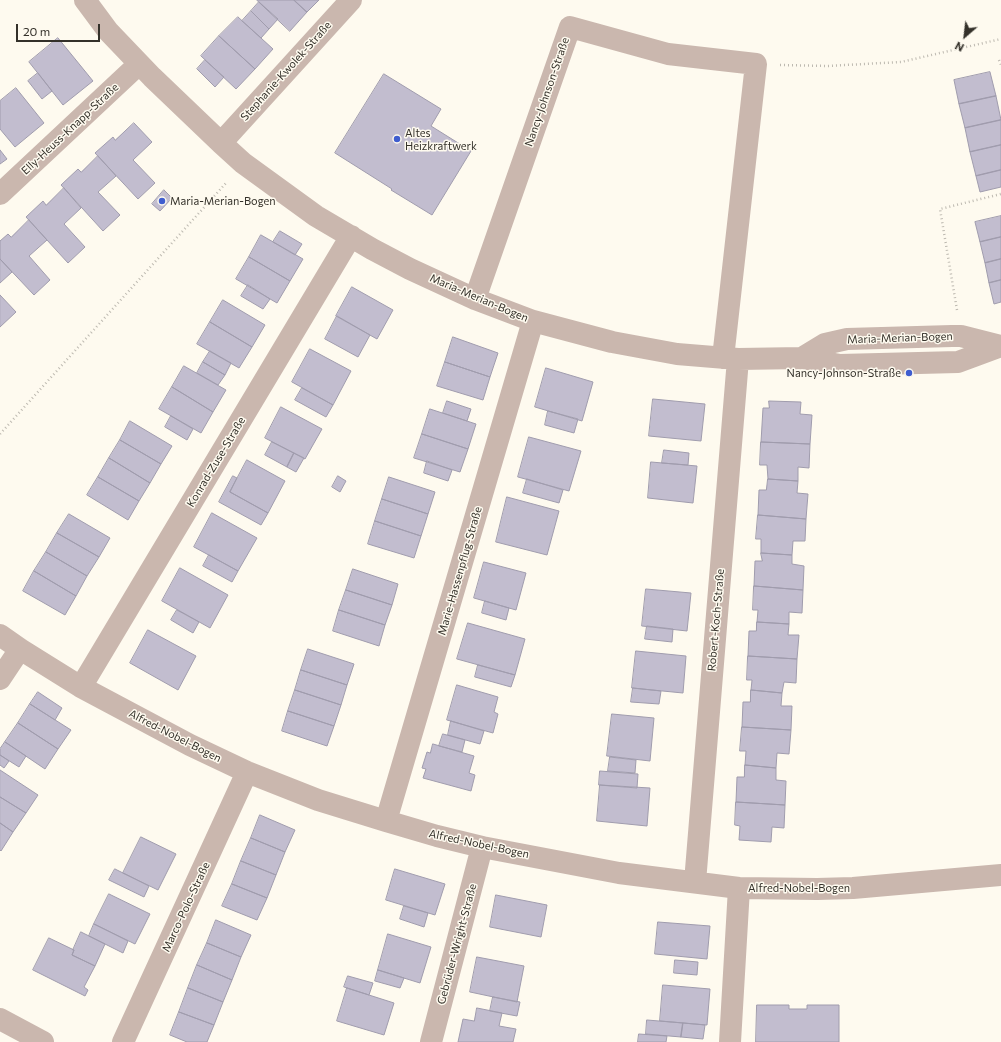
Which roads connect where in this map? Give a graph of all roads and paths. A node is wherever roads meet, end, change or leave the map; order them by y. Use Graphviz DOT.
graph roads {
  1 [pos="85,0"];
  2 [pos="351,0"];
  3 [pos="1001,39"];
  4 [pos="999,60"];
  5 [pos="139,64"];
  6 [pos="756,64"];
  7 [pos="1001,65"];
  8 [pos="221,143"];
  9 [pos="244,163"];
  10 [pos="0,194"];
  11 [pos="1001,194"];
  12 [pos="351,236"];
  13 [pos="475,298"];
  14 [pos="533,321"];
  15 [pos="961,336"];
  16 [pos="1001,346"];
  17 [pos="730,358"];
  18 [pos="802,358"];
  19 [pos="0,434"];
  20 [pos="0,635"];
  21 [pos="20,649"];
  22 [pos="0,680"];
  23 [pos="81,687"];
  24 [pos="247,772"];
  25 [pos="386,821"];
  26 [pos="482,847"];
  27 [pos="1001,875"];
  28 [pos="695,882"];
  29 [pos="739,888"];
  30 [pos="0,1019"];
  31 [pos="43,1042"];
  32 [pos="123,1042"];
  33 [pos="431,1042"];
  34 [pos="730,1042"];
  1 -- 5 [label="street, Maria-Merian-Bogen"];
  2 -- 8 [label="street, Stephanie-Kwolek-Straße"];
  3 -- 6 [label="path"];
  4 -- 7 [label="path"];
  5 -- 8 [label="street, Maria-Merian-Bogen"];
  5 -- 10 [label="street, Elly-Heuss-Knapp-Straße"];
  6 -- 13 [label="street, Nancy-Johnson-Straße"];
  6 -- 17 [label="street"];
  8 -- 9 [label="street, Maria-Merian-Bogen"];
  9 -- 12 [label="street, Maria-Merian-Bogen"];
  9 -- 19 [label="path"];
  11 -- 15 [label="path"];
  12 -- 13 [label="street, Maria-Merian-Bogen"];
  12 -- 23 [label="street, Konrad-Zuse-Straße"];
  13 -- 14 [label="street, Maria-Merian-Bogen"];
  14 -- 17 [label="street, Maria-Merian-Bogen"];
  14 -- 25 [label="street, Marie-Hassenpflug-Straße"];
  15 -- 16 [label="street, Maria-Merian-Bogen"];
  15 -- 18 [label="street, Maria-Merian-Bogen"];
  16 -- 18 [label="street, Maria-Merian-Bogen"];
  17 -- 18 [label="street, Maria-Merian-Bogen"];
  17 -- 28 [label="street, Robert-Koch-Straße"];
  20 -- 21 [label="street, Alfred-Nobel-Bogen"];
  21 -- 22 [label="street"];
  21 -- 23 [label="street, Alfred-Nobel-Bogen"];
  23 -- 24 [label="street, Alfred-Nobel-Bogen"];
  24 -- 25 [label="street, Alfred-Nobel-Bogen"];
  24 -- 32 [label="street, Marco-Polo-Straße"];
  25 -- 26 [label="street, Alfred-Nobel-Bogen"];
  26 -- 28 [label="street, Alfred-Nobel-Bogen"];
  26 -- 33 [label="street, Gebrüder-Wright-Straße"];
  27 -- 29 [label="street, Alfred-Nobel-Bogen"];
  28 -- 29 [label="street, Alfred-Nobel-Bogen"];
  29 -- 34 [label="street"];
  30 -- 31 [label="street"];
}
